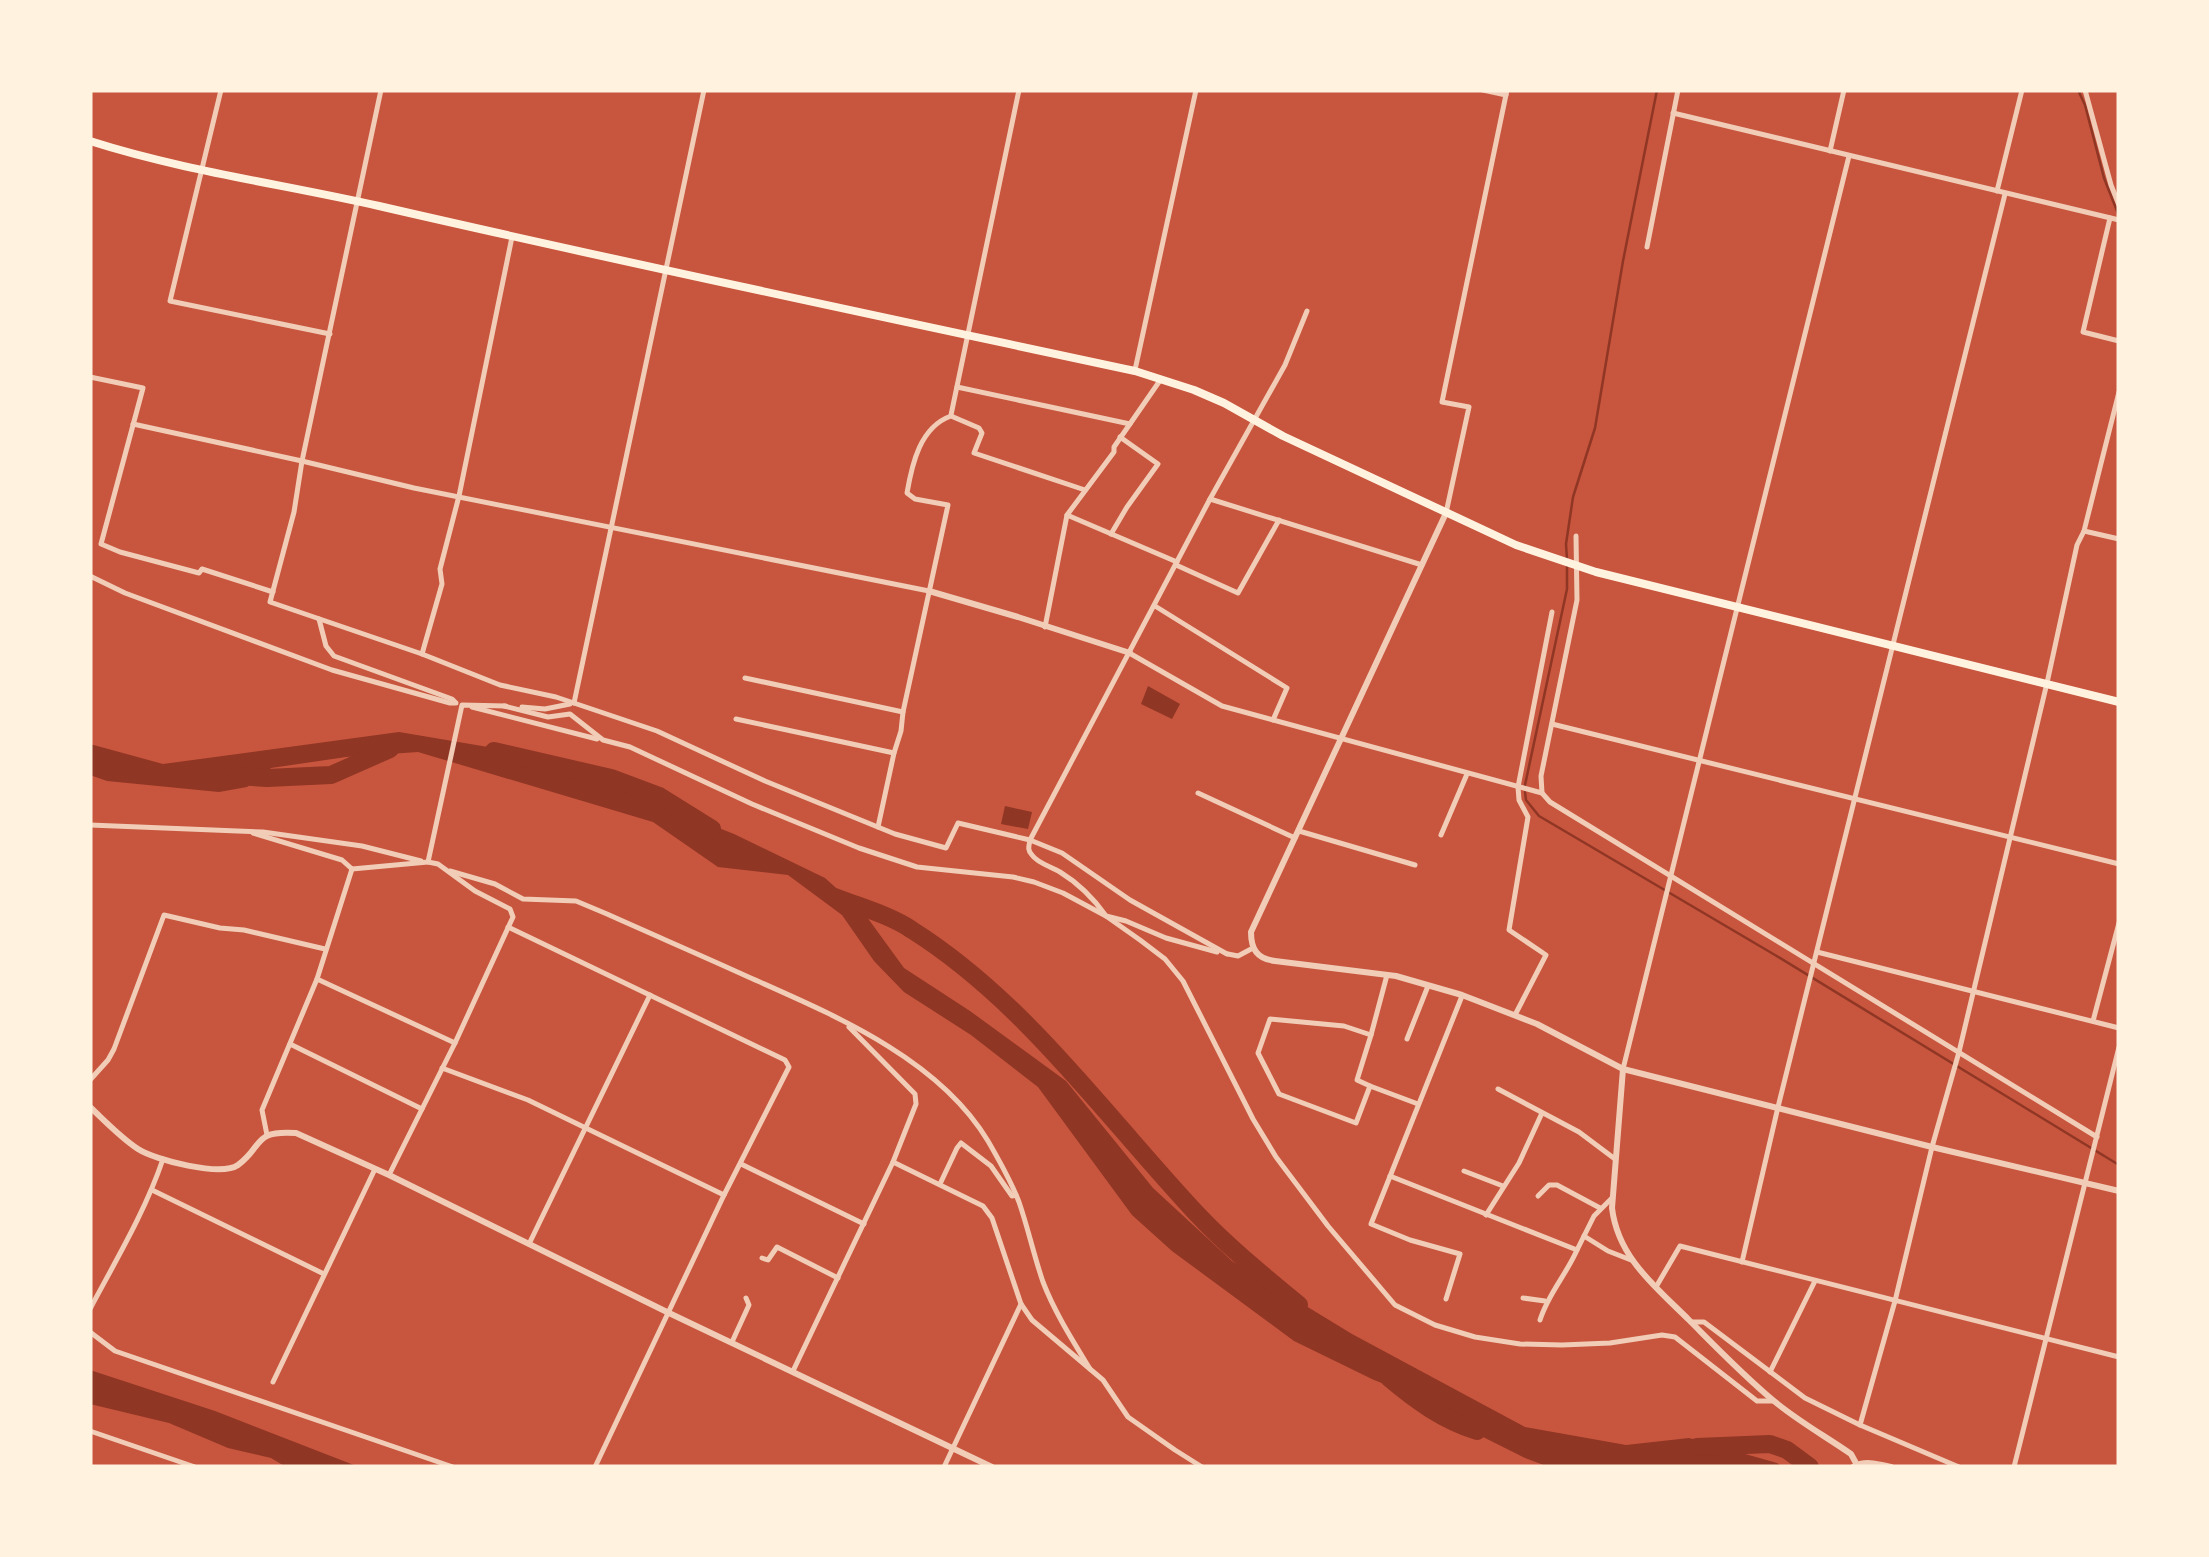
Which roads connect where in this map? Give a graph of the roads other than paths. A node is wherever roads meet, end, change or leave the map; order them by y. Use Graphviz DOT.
graph roads {
  1 [pos="221,90"];
  2 [pos="381,90"];
  3 [pos="704,90"];
  4 [pos="1019,90"];
  5 [pos="1196,90"];
  6 [pos="1484,90"];
  7 [pos="1678,90"];
  8 [pos="1844,90"];
  9 [pos="2022,90"];
  10 [pos="2084,90"];
  11 [pos="1507,92"];
  12 [pos="1673,113"];
  13 [pos="90,141"];
  14 [pos="1830,151"];
  15 [pos="1849,156"];
  16 [pos="201,170"];
  17 [pos="1996,191"];
  18 [pos="2005,194"];
  19 [pos="358,201"];
  20 [pos="2119,205"];
  21 [pos="2110,218"];
  22 [pos="2119,220"];
  23 [pos="512,237"];
  24 [pos="1647,247"];
  25 [pos="666,271"];
  26 [pos="1307,311"];
  27 [pos="330,334"];
  28 [pos="969,335"];
  29 [pos="2119,341"];
  30 [pos="1135,371"];
  31 [pos="90,376"];
  32 [pos="1162,379"];
  33 [pos="957,387"];
  34 [pos="2119,392"];
  35 [pos="951,416"];
  36 [pos="1254,420"];
  37 [pos="133,424"];
  38 [pos="1130,424"];
  39 [pos="1120,437"];
  40 [pos="302,461"];
  41 [pos="1086,490"];
  42 [pos="459,496"];
  43 [pos="1210,499"];
  44 [pos="1446,512"];
  45 [pos="1067,515"];
  46 [pos="1279,520"];
  47 [pos="612,528"];
  48 [pos="2084,531"];
  49 [pos="1111,534"];
  50 [pos="1576,536"];
  51 [pos="2119,539"];
  52 [pos="1176,564"];
  53 [pos="1574,564"];
  54 [pos="1422,565"];
  55 [pos="90,576"];
  56 [pos="928,591"];
  57 [pos="273,592"];
  58 [pos="1155,606"];
  59 [pos="1738,608"];
  60 [pos="1552,612"];
  61 [pos="318,619"];
  62 [pos="1046,627"];
  63 [pos="1893,646"];
  64 [pos="422,654"];
  65 [pos="1130,654"];
  66 [pos="745,678"];
  67 [pos="2047,683"];
  68 [pos="2119,702"];
  69 [pos="574,703"];
  70 [pos="462,706"];
  71 [pos="504,706"];
  72 [pos="902,712"];
  73 [pos="736,719"];
  74 [pos="1272,720"];
  75 [pos="1552,724"];
  76 [pos="603,740"];
  77 [pos="1340,740"];
  78 [pos="894,753"];
  79 [pos="1699,760"];
  80 [pos="1467,774"];
  81 [pos="1518,787"];
  82 [pos="1198,793"];
  83 [pos="1542,793"];
  84 [pos="1855,800"];
  85 [pos="90,824"];
  86 [pos="878,827"];
  87 [pos="250,832"];
  88 [pos="1297,835"];
  89 [pos="1440,835"];
  90 [pos="2008,838"];
  91 [pos="1030,840"];
  92 [pos="426,860"];
  93 [pos="2119,864"];
  94 [pos="1416,865"];
  95 [pos="352,869"];
  96 [pos="450,871"];
  97 [pos="1672,875"];
  98 [pos="1106,916"];
  99 [pos="2119,924"];
  100 [pos="508,927"];
  101 [pos="1253,948"];
  102 [pos="326,950"];
  103 [pos="1818,952"];
  104 [pos="1227,954"];
  105 [pos="1815,963"];
  106 [pos="1387,975"];
  107 [pos="317,979"];
  108 [pos="1428,985"];
  109 [pos="1972,991"];
  110 [pos="1462,995"];
  111 [pos="650,996"];
  112 [pos="1515,1015"];
  113 [pos="2093,1022"];
  114 [pos="848,1024"];
  115 [pos="2119,1028"];
  116 [pos="1370,1035"];
  117 [pos="1407,1038"];
  118 [pos="455,1043"];
  119 [pos="290,1044"];
  120 [pos="2119,1047"];
  121 [pos="1958,1052"];
  122 [pos="442,1068"];
  123 [pos="1623,1069"];
  124 [pos="90,1080"];
  125 [pos="1370,1086"];
  126 [pos="1498,1090"];
  127 [pos="1418,1104"];
  128 [pos="90,1107"];
  129 [pos="422,1108"];
  130 [pos="1778,1108"];
  131 [pos="1542,1112"];
  132 [pos="586,1127"];
  133 [pos="267,1135"];
  134 [pos="2097,1137"];
  135 [pos="1932,1147"];
  136 [pos="163,1159"];
  137 [pos="1615,1159"];
  138 [pos="892,1162"];
  139 [pos="740,1164"];
  140 [pos="375,1169"];
  141 [pos="1464,1172"];
  142 [pos="388,1175"];
  143 [pos="1390,1176"];
  144 [pos="2086,1183"];
  145 [pos="940,1184"];
  146 [pos="1504,1186"];
  147 [pos="152,1190"];
  148 [pos="2119,1191"];
  149 [pos="1016,1195"];
  150 [pos="724,1196"];
  151 [pos="1538,1196"];
  152 [pos="1612,1198"];
  153 [pos="1601,1208"];
  154 [pos="1486,1215"];
  155 [pos="864,1224"];
  156 [pos="1584,1236"];
  157 [pos="529,1244"];
  158 [pos="1577,1250"];
  159 [pos="762,1258"];
  160 [pos="1631,1260"];
  161 [pos="1742,1262"];
  162 [pos="324,1274"];
  163 [pos="838,1278"];
  164 [pos="1816,1281"];
  165 [pos="1656,1288"];
  166 [pos="746,1298"];
  167 [pos="1523,1298"];
  168 [pos="1446,1299"];
  169 [pos="1546,1301"];
  170 [pos="1895,1301"];
  171 [pos="1021,1304"];
  172 [pos="90,1309"];
  173 [pos="669,1312"];
  174 [pos="1540,1320"];
  175 [pos="1691,1322"];
  176 [pos="90,1332"];
  177 [pos="2048,1339"];
  178 [pos="732,1342"];
  179 [pos="2119,1356"];
  180 [pos="1090,1369"];
  181 [pos="792,1371"];
  182 [pos="1769,1373"];
  183 [pos="273,1382"];
  184 [pos="1774,1401"];
  185 [pos="1860,1425"];
  186 [pos="90,1431"];
  187 [pos="954,1448"];
  188 [pos="1855,1466"];
  189 [pos="195,1467"];
  190 [pos="453,1467"];
  191 [pos="595,1467"];
  192 [pos="944,1467"];
  193 [pos="992,1467"];
  194 [pos="1202,1467"];
  195 [pos="1891,1467"];
  196 [pos="1959,1467"];
  197 [pos="2014,1467"];
  1 -- 16 [label="street"];
  2 -- 19 [label="street"];
  3 -- 25 [label="street"];
  4 -- 28 [label="street"];
  5 -- 30 [label="street"];
  6 -- 11 [label="street"];
  7 -- 12 [label="street"];
  8 -- 14 [label="street"];
  9 -- 17 [label="street"];
  10 -- 20 [label="street"];
  11 -- 44 [label="street"];
  12 -- 14 [label="street"];
  12 -- 24 [label="street"];
  13 -- 16 [label="main road"];
  14 -- 15 [label="street"];
  15 -- 17 [label="street"];
  15 -- 59 [label="street"];
  16 -- 19 [label="main road"];
  16 -- 27 [label="street"];
  17 -- 18 [label="street"];
  18 -- 21 [label="street"];
  18 -- 63 [label="street"];
  19 -- 23 [label="main road"];
  19 -- 27 [label="street"];
  21 -- 22 [label="street"];
  21 -- 29 [label="street"];
  23 -- 25 [label="main road"];
  23 -- 42 [label="street"];
  25 -- 28 [label="main road"];
  25 -- 47 [label="street"];
  26 -- 36 [label="street"];
  27 -- 40 [label="street"];
  28 -- 30 [label="main road"];
  28 -- 33 [label="street"];
  30 -- 32 [label="main road"];
  31 -- 37 [label="street"];
  32 -- 36 [label="main road"];
  32 -- 38 [label="street"];
  33 -- 35 [label="street"];
  33 -- 38 [label="street"];
  34 -- 48 [label="street"];
  35 -- 41 [label="street"];
  35 -- 56 [label="street"];
  36 -- 43 [label="street"];
  36 -- 44 [label="main road"];
  37 -- 40 [label="street"];
  37 -- 57 [label="street"];
  38 -- 39 [label="street"];
  39 -- 41 [label="street"];
  39 -- 49 [label="street"];
  40 -- 42 [label="street"];
  40 -- 57 [label="street"];
  41 -- 45 [label="street"];
  42 -- 47 [label="street"];
  42 -- 64 [label="street"];
  43 -- 46 [label="street"];
  43 -- 52 [label="street"];
  44 -- 53 [label="main road"];
  44 -- 54 [label="street"];
  45 -- 49 [label="street"];
  45 -- 62 [label="street"];
  46 -- 52 [label="street"];
  46 -- 54 [label="street"];
  47 -- 56 [label="street"];
  47 -- 69 [label="street"];
  48 -- 51 [label="street"];
  48 -- 67 [label="street"];
  49 -- 52 [label="street"];
  50 -- 53 [label="street"];
  52 -- 58 [label="street"];
  53 -- 59 [label="main road"];
  53 -- 75 [label="street"];
  54 -- 77 [label="street"];
  55 -- 70 [label="street"];
  56 -- 62 [label="street"];
  56 -- 72 [label="street"];
  57 -- 61 [label="street"];
  58 -- 65 [label="street"];
  58 -- 74 [label="street"];
  59 -- 63 [label="main road"];
  59 -- 79 [label="street"];
  60 -- 81 [label="street"];
  61 -- 64 [label="street"];
  61 -- 70 [label="street"];
  62 -- 65 [label="street"];
  63 -- 67 [label="main road"];
  63 -- 84 [label="street"];
  64 -- 69 [label="street"];
  65 -- 74 [label="street"];
  65 -- 91 [label="street"];
  66 -- 72 [label="street"];
  67 -- 68 [label="main road"];
  67 -- 90 [label="street"];
  69 -- 71 [label="street"];
  69 -- 86 [label="street"];
  70 -- 71 [label="street"];
  70 -- 76 [label="street"];
  70 -- 92 [label="street"];
  71 -- 76 [label="street"];
  72 -- 78 [label="street"];
  73 -- 78 [label="street"];
  74 -- 77 [label="street"];
  75 -- 79 [label="street"];
  75 -- 83 [label="street"];
  76 -- 98 [label="street"];
  77 -- 80 [label="street"];
  77 -- 88 [label="street"];
  78 -- 86 [label="street"];
  79 -- 84 [label="street"];
  79 -- 97 [label="street"];
  80 -- 81 [label="street"];
  80 -- 89 [label="street"];
  81 -- 83 [label="street"];
  81 -- 112 [label="street"];
  82 -- 88 [label="street"];
  83 -- 97 [label="street"];
  84 -- 90 [label="street"];
  84 -- 103 [label="street"];
  85 -- 87 [label="street"];
  86 -- 91 [label="street"];
  87 -- 92 [label="street"];
  87 -- 95 [label="street"];
  88 -- 94 [label="street"];
  88 -- 101 [label="street"];
  90 -- 93 [label="street"];
  90 -- 109 [label="street"];
  91 -- 98 [label="street"];
  91 -- 104 [label="street"];
  92 -- 95 [label="street"];
  92 -- 96 [label="street"];
  95 -- 102 [label="street"];
  96 -- 100 [label="street"];
  96 -- 114 [label="street"];
  97 -- 105 [label="street"];
  97 -- 123 [label="street"];
  98 -- 104 [label="street"];
  98 -- 184 [label="street"];
  99 -- 113 [label="street"];
  100 -- 111 [label="street"];
  100 -- 118 [label="street"];
  101 -- 104 [label="street"];
  101 -- 106 [label="street"];
  102 -- 107 [label="street"];
  102 -- 124 [label="street"];
  103 -- 105 [label="street"];
  103 -- 109 [label="street"];
  105 -- 121 [label="street"];
  105 -- 130 [label="street"];
  106 -- 108 [label="street"];
  106 -- 116 [label="street"];
  107 -- 118 [label="street"];
  107 -- 119 [label="street"];
  108 -- 110 [label="street"];
  108 -- 117 [label="street"];
  109 -- 113 [label="street"];
  109 -- 121 [label="street"];
  110 -- 112 [label="street"];
  110 -- 127 [label="street"];
  111 -- 132 [label="street"];
  111 -- 139 [label="street"];
  112 -- 123 [label="street"];
  113 -- 115 [label="street"];
  114 -- 138 [label="street"];
  114 -- 149 [label="street"];
  116 -- 125 [label="street"];
  116 -- 125 [label="street"];
  118 -- 122 [label="street"];
  119 -- 129 [label="street"];
  119 -- 133 [label="street"];
  120 -- 134 [label="street"];
  121 -- 134 [label="street"];
  121 -- 135 [label="street"];
  122 -- 129 [label="street"];
  122 -- 132 [label="street"];
  123 -- 130 [label="street"];
  123 -- 137 [label="street"];
  125 -- 127 [label="street"];
  126 -- 131 [label="street"];
  127 -- 143 [label="street"];
  128 -- 136 [label="street"];
  129 -- 142 [label="street"];
  130 -- 135 [label="street"];
  130 -- 161 [label="street"];
  131 -- 137 [label="street"];
  131 -- 146 [label="street"];
  132 -- 150 [label="street"];
  132 -- 157 [label="street"];
  133 -- 136 [label="street"];
  133 -- 140 [label="street"];
  134 -- 144 [label="street"];
  135 -- 144 [label="street"];
  135 -- 170 [label="street"];
  136 -- 147 [label="street"];
  137 -- 152 [label="street"];
  138 -- 145 [label="street"];
  138 -- 155 [label="street"];
  139 -- 150 [label="street"];
  139 -- 155 [label="street"];
  140 -- 142 [label="street"];
  140 -- 162 [label="street"];
  141 -- 146 [label="street"];
  142 -- 157 [label="street"];
  143 -- 154 [label="street"];
  143 -- 168 [label="street"];
  144 -- 148 [label="street"];
  144 -- 177 [label="street"];
  145 -- 149 [label="street"];
  145 -- 171 [label="street"];
  146 -- 154 [label="street"];
  147 -- 162 [label="street"];
  147 -- 172 [label="street"];
  149 -- 180 [label="street"];
  150 -- 173 [label="street"];
  151 -- 153 [label="street"];
  152 -- 153 [label="street"];
  152 -- 160 [label="street"];
  153 -- 156 [label="street"];
  154 -- 158 [label="street"];
  155 -- 163 [label="street"];
  156 -- 158 [label="street"];
  156 -- 160 [label="street"];
  157 -- 173 [label="street"];
  158 -- 169 [label="street"];
  159 -- 163 [label="street"];
  160 -- 165 [label="street"];
  161 -- 164 [label="street"];
  161 -- 165 [label="street"];
  162 -- 183 [label="street"];
  163 -- 181 [label="street"];
  164 -- 170 [label="street"];
  164 -- 182 [label="street"];
  165 -- 175 [label="street"];
  166 -- 178 [label="street"];
  167 -- 169 [label="street"];
  169 -- 174 [label="street"];
  170 -- 177 [label="street"];
  170 -- 185 [label="street"];
  171 -- 180 [label="street"];
  171 -- 187 [label="street"];
  173 -- 178 [label="street"];
  173 -- 191 [label="street"];
  175 -- 182 [label="street"];
  175 -- 184 [label="street"];
  176 -- 190 [label="street"];
  177 -- 179 [label="street"];
  177 -- 197 [label="street"];
  178 -- 181 [label="street"];
  180 -- 194 [label="street"];
  181 -- 187 [label="street"];
  182 -- 185 [label="street"];
  184 -- 188 [label="street"];
  185 -- 196 [label="street"];
  186 -- 189 [label="street"];
  187 -- 192 [label="street"];
  187 -- 193 [label="street"];
  188 -- 195 [label="street"];
}
